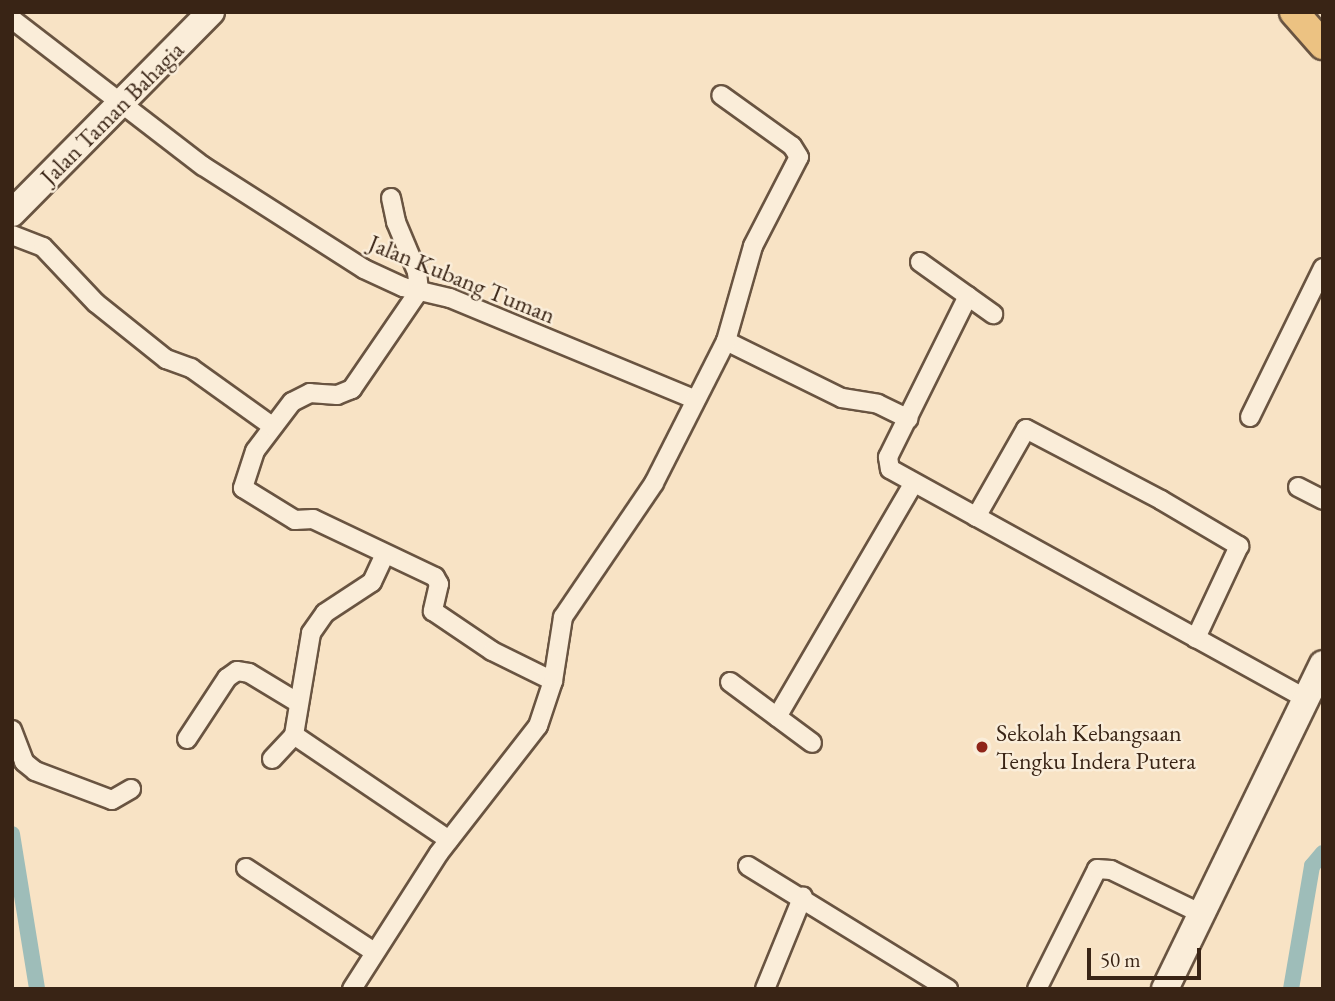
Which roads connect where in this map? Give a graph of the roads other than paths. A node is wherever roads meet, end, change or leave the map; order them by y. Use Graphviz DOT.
graph roads {
  1 [pos="211,12"];
  2 [pos="1294,12"];
  3 [pos="12,19"];
  4 [pos="1323,45"];
  5 [pos="722,95"];
  6 [pos="122,102"];
  7 [pos="391,198"];
  8 [pos="12,213"];
  9 [pos="12,235"];
  10 [pos="920,262"];
  11 [pos="1323,268"];
  12 [pos="419,291"];
  13 [pos="968,296"];
  14 [pos="993,314"];
  15 [pos="726,341"];
  16 [pos="696,400"];
  17 [pos="1250,417"];
  18 [pos="909,419"];
  19 [pos="272,426"];
  20 [pos="914,483"];
  21 [pos="1298,487"];
  22 [pos="1323,500"];
  23 [pos="976,517"];
  24 [pos="385,554"];
  25 [pos="1196,638"];
  26 [pos="1323,664"];
  27 [pos="553,681"];
  28 [pos="730,682"];
  29 [pos="1304,698"];
  30 [pos="297,702"];
  31 [pos="777,717"];
  32 [pos="12,730"];
  33 [pos="294,735"];
  34 [pos="187,738"];
  35 [pos="812,743"];
  36 [pos="272,759"];
  37 [pos="131,789"];
  38 [pos="449,840"];
  39 [pos="748,866"];
  40 [pos="246,868"];
  41 [pos="803,896"];
  42 [pos="1200,913"];
  43 [pos="373,951"];
  44 [pos="352,989"];
  45 [pos="765,989"];
  46 [pos="948,989"];
  47 [pos="1037,989"];
  48 [pos="1165,989"];
  1 -- 6 [label="main road, Jalan Taman Bahagia"];
  2 -- 4 [label="main road"];
  3 -- 6 [label="street, Jalan Kubang Tuman"];
  5 -- 15 [label="street"];
  6 -- 8 [label="main road, Jalan Taman Bahagia"];
  6 -- 12 [label="street, Jalan Kubang Tuman"];
  7 -- 12 [label="street"];
  9 -- 19 [label="street"];
  10 -- 13 [label="street"];
  11 -- 17 [label="street"];
  12 -- 16 [label="street, Jalan Kubang Tuman"];
  12 -- 19 [label="street"];
  13 -- 14 [label="street"];
  13 -- 18 [label="street"];
  15 -- 16 [label="street"];
  15 -- 18 [label="street"];
  16 -- 27 [label="street"];
  18 -- 20 [label="street"];
  19 -- 24 [label="street"];
  20 -- 23 [label="street"];
  20 -- 31 [label="street"];
  21 -- 22 [label="street"];
  23 -- 25 [label="street"];
  23 -- 25 [label="street"];
  24 -- 27 [label="street"];
  24 -- 30 [label="street"];
  25 -- 29 [label="street"];
  26 -- 29 [label="main road"];
  27 -- 38 [label="street"];
  28 -- 31 [label="street"];
  29 -- 42 [label="main road"];
  30 -- 33 [label="street"];
  30 -- 34 [label="street"];
  31 -- 35 [label="street"];
  32 -- 37 [label="street"];
  33 -- 36 [label="street"];
  33 -- 38 [label="street"];
  38 -- 43 [label="street"];
  39 -- 41 [label="street"];
  40 -- 43 [label="street"];
  41 -- 45 [label="street"];
  41 -- 46 [label="street"];
  42 -- 47 [label="street"];
  42 -- 48 [label="main road"];
  43 -- 44 [label="street"];
}
